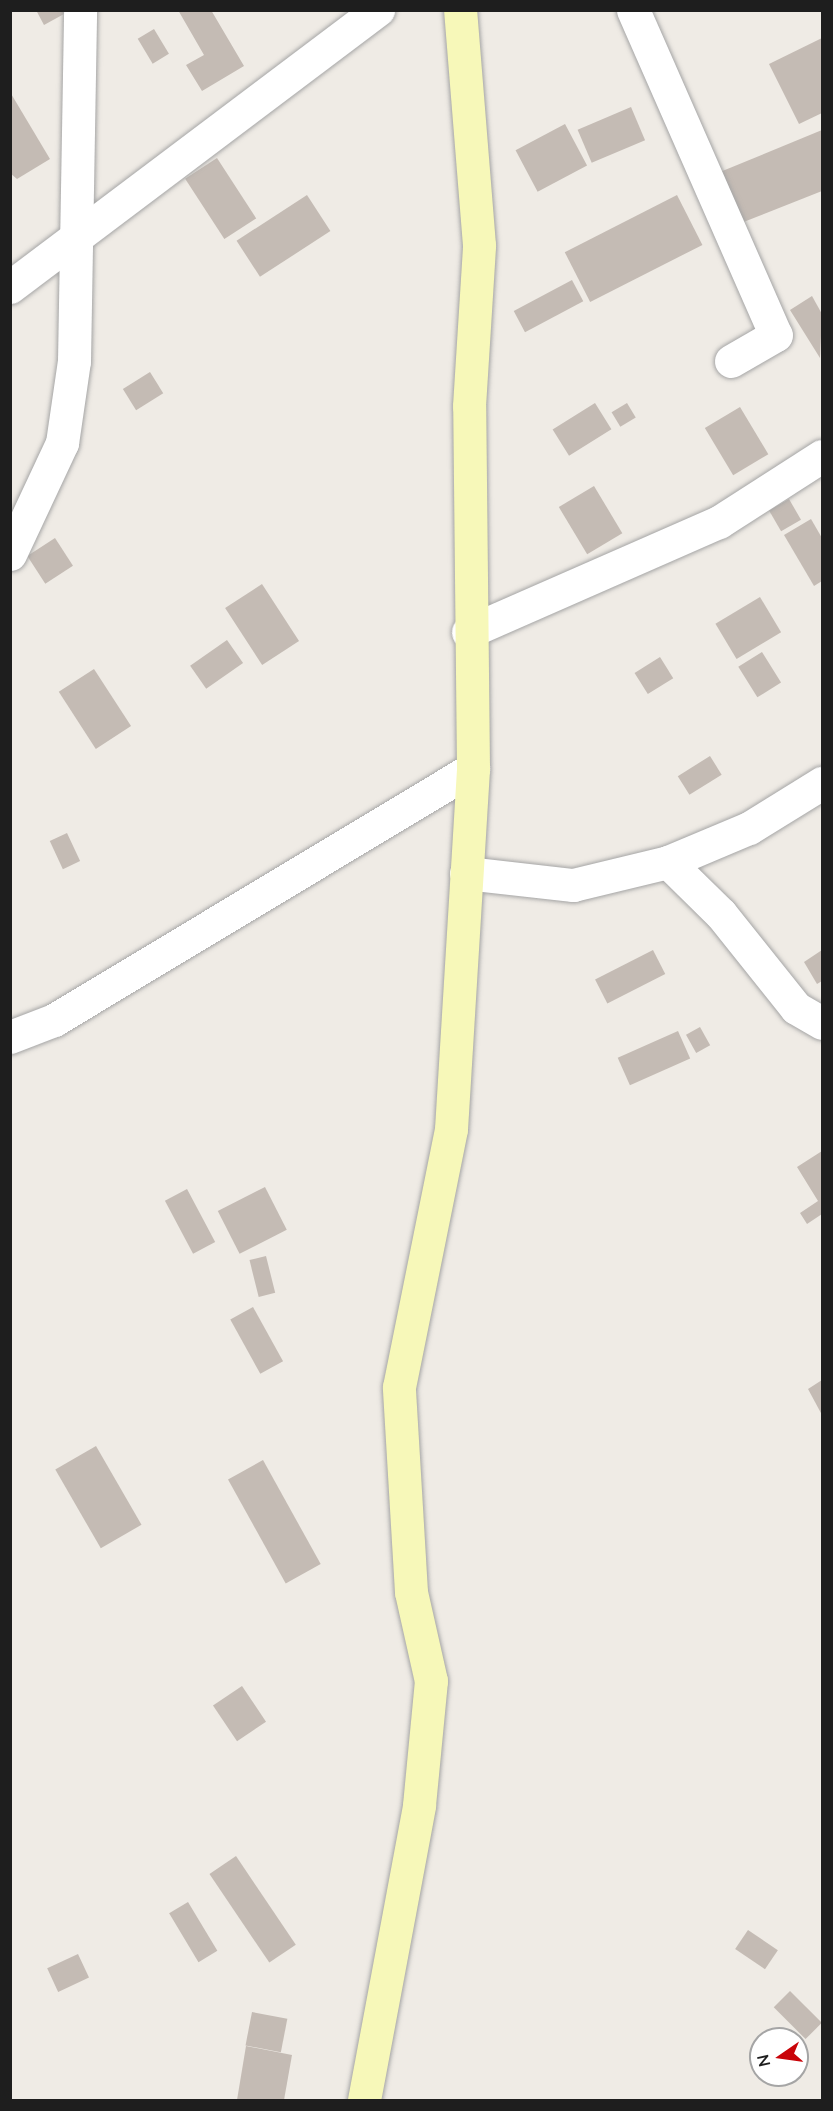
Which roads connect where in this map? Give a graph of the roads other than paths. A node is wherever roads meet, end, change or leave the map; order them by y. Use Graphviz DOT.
graph roads {
  1 [pos="80,10"];
  2 [pos="378,10"];
  3 [pos="460,10"];
  4 [pos="633,10"];
  5 [pos="76,243"];
  6 [pos="10,287"];
  7 [pos="731,361"];
  8 [pos="822,456"];
  9 [pos="10,554"];
  10 [pos="468,632"];
  11 [pos="473,768"];
  12 [pos="822,783"];
  13 [pos="668,862"];
  14 [pos="466,873"];
  15 [pos="822,1023"];
  16 [pos="10,1037"];
  17 [pos="364,2100"];
  1 -- 5 [label="street"];
  2 -- 5 [label="street"];
  3 -- 10 [label="street"];
  4 -- 7 [label="street"];
  5 -- 6 [label="street"];
  5 -- 9 [label="street"];
  8 -- 10 [label="street"];
  10 -- 11 [label="street"];
  11 -- 14 [label="street"];
  11 -- 16 [label="street"];
  12 -- 13 [label="street"];
  13 -- 14 [label="street"];
  13 -- 15 [label="street"];
  14 -- 17 [label="street"];
}
